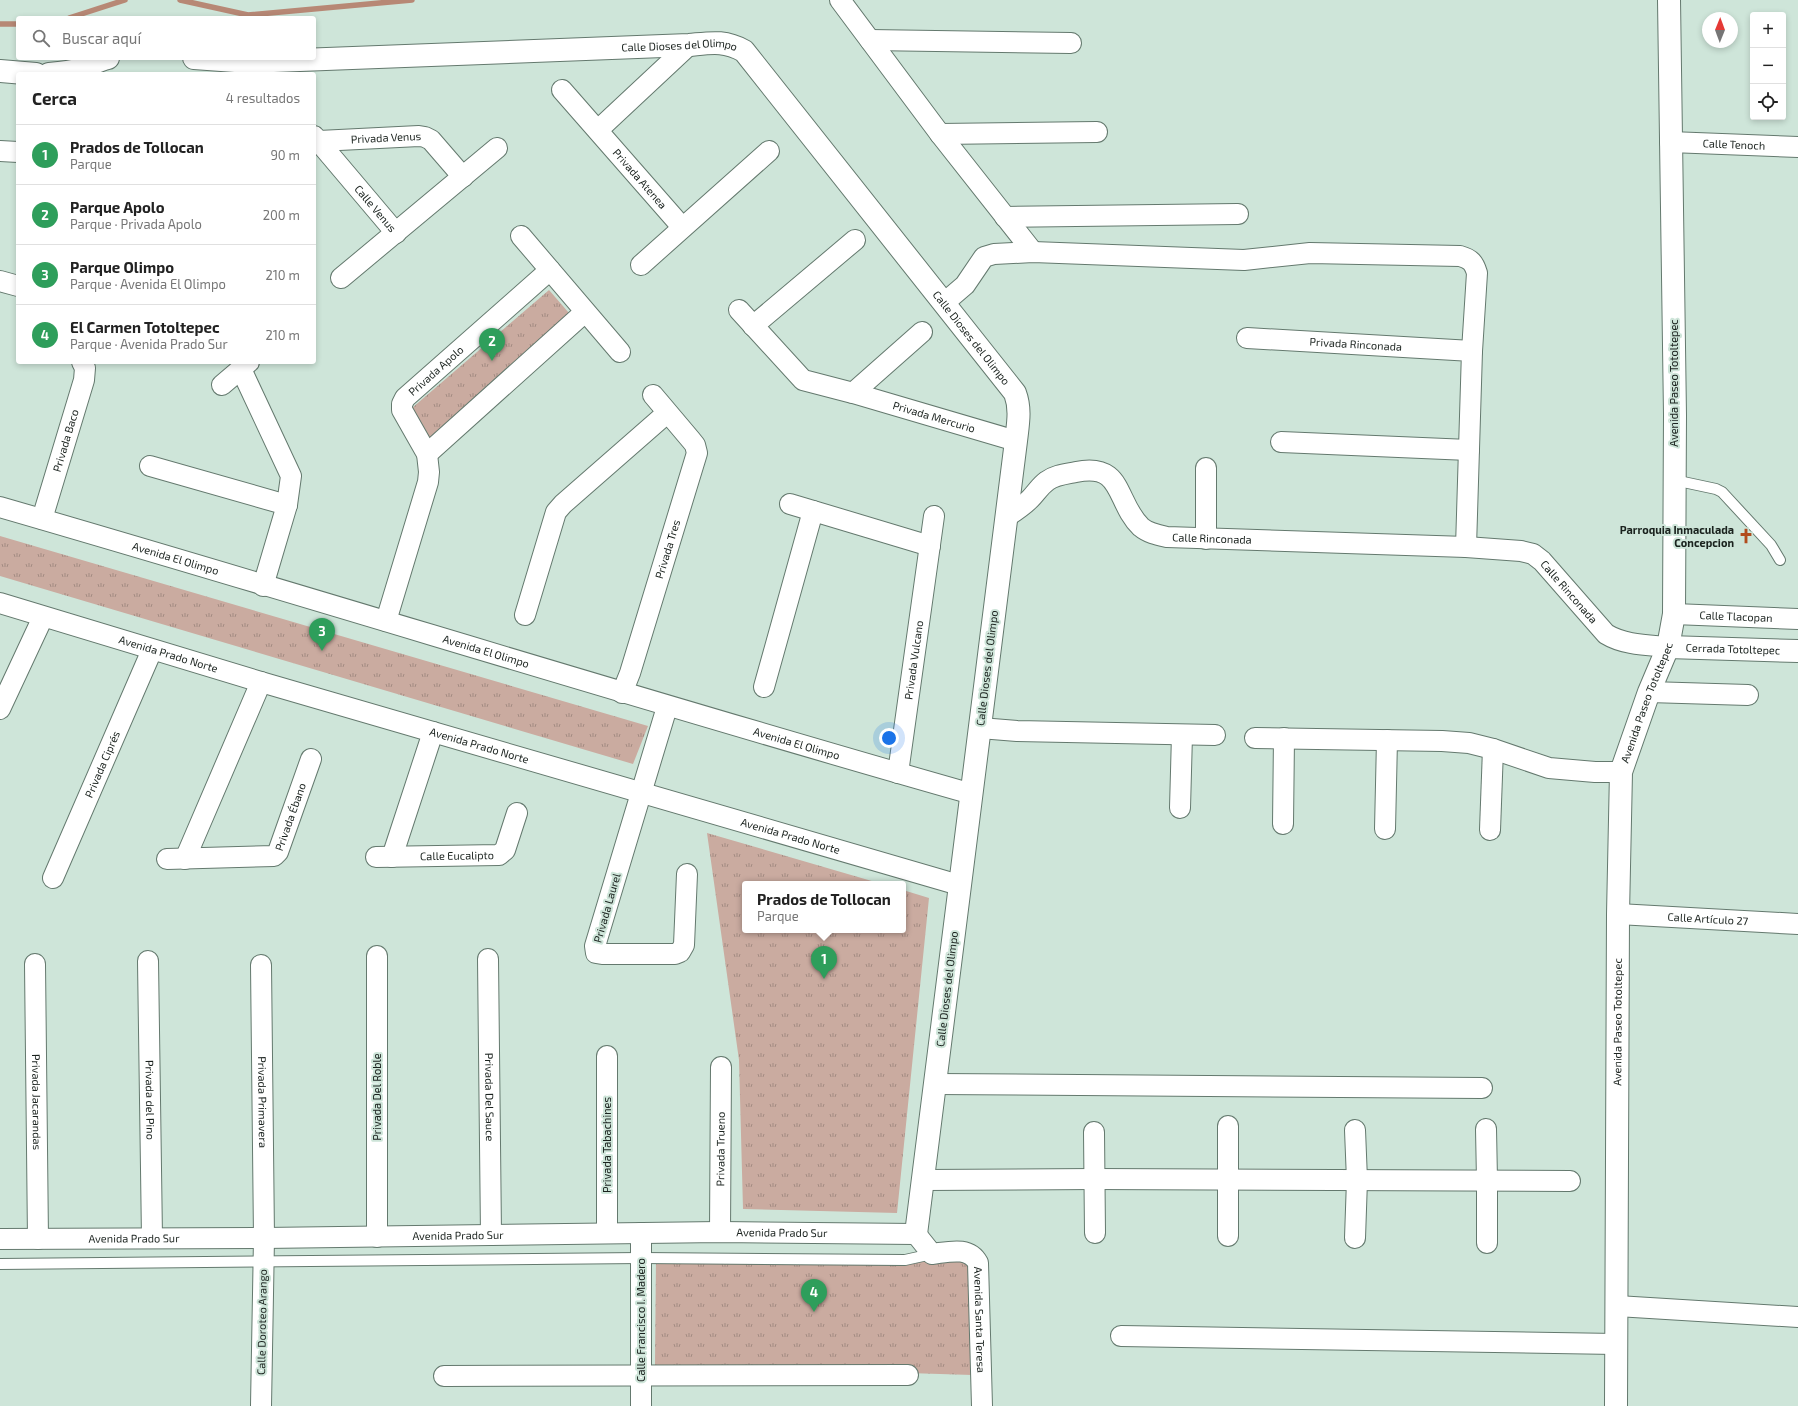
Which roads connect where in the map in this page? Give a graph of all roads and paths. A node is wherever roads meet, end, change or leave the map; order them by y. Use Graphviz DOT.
graph roads {
  1 [pos="840,0"];
  2 [pos="1669,0"];
  3 [pos="870,40"];
  4 [pos="1071,43"];
  5 [pos="689,45"];
  6 [pos="206,60"];
  7 [pos="104,64"];
  8 [pos="254,68"];
  9 [pos="0,71"];
  10 [pos="16,72"];
  11 [pos="67,72"];
  12 [pos="562,90"];
  13 [pos="598,130"];
  14 [pos="1097,132"];
  15 [pos="940,134"];
  16 [pos="317,139"];
  17 [pos="1670,142"];
  18 [pos="1798,147"];
  19 [pos="497,148"];
  20 [pos="0,151"];
  21 [pos="769,151"];
  22 [pos="16,152"];
  23 [pos="462,177"];
  24 [pos="1238,214"];
  25 [pos="1005,217"];
  26 [pos="682,227"];
  27 [pos="396,233"];
  28 [pos="521,236"];
  29 [pos="855,240"];
  30 [pos="1033,252"];
  31 [pos="641,265"];
  32 [pos="550,270"];
  33 [pos="341,278"];
  34 [pos="0,281"];
  35 [pos="16,285"];
  36 [pos="944,302"];
  37 [pos="739,310"];
  38 [pos="585,312"];
  39 [pos="752,326"];
  40 [pos="922,332"];
  41 [pos="1247,338"];
  42 [pos="1468,351"];
  43 [pos="620,352"];
  44 [pos="83,364"];
  45 [pos="245,366"];
  46 [pos="222,386"];
  47 [pos="853,393"];
  48 [pos="653,395"];
  49 [pos="667,413"];
  50 [pos="1016,441"];
  51 [pos="1281,442"];
  52 [pos="1469,450"];
  53 [pos="427,454"];
  54 [pos="150,466"];
  55 [pos="1206,468"];
  56 [pos="1674,480"];
  57 [pos="790,504"];
  58 [pos="287,505"];
  59 [pos="0,507"];
  60 [pos="814,511"];
  61 [pos="934,516"];
  62 [pos="1006,518"];
  63 [pos="42,519"];
  64 [pos="1206,539"];
  65 [pos="930,546"];
  66 [pos="1466,547"];
  67 [pos="1780,560"];
  68 [pos="263,586"];
  69 [pos="0,603"];
  70 [pos="1674,614"];
  71 [pos="525,615"];
  72 [pos="43,617"];
  73 [pos="1798,619"];
  74 [pos="386,621"];
  75 [pos="1668,647"];
  76 [pos="152,650"];
  77 [pos="1798,651"];
  78 [pos="261,682"];
  79 [pos="764,688"];
  80 [pos="1649,692"];
  81 [pos="622,693"];
  82 [pos="1748,695"];
  83 [pos="668,706"];
  84 [pos="0,709"];
  85 [pos="980,728"];
  86 [pos="433,732"];
  87 [pos="1182,735"];
  88 [pos="1214,735"];
  89 [pos="1255,738"];
  90 [pos="1284,738"];
  91 [pos="1387,740"];
  92 [pos="1493,749"];
  93 [pos="311,760"];
  94 [pos="1621,772"];
  95 [pos="898,773"];
  96 [pos="641,794"];
  97 [pos="972,794"];
  98 [pos="1180,808"];
  99 [pos="517,813"];
  100 [pos="1283,824"];
  101 [pos="1385,829"];
  102 [pos="1490,830"];
  103 [pos="687,874"];
  104 [pos="53,878"];
  105 [pos="959,885"];
  106 [pos="1618,914"];
  107 [pos="1798,924"];
  108 [pos="377,956"];
  109 [pos="488,959"];
  110 [pos="148,961"];
  111 [pos="35,964"];
  112 [pos="260,965"];
  113 [pos="607,1056"];
  114 [pos="721,1067"];
  115 [pos="936,1084"];
  116 [pos="1482,1088"];
  117 [pos="1228,1126"];
  118 [pos="1486,1129"];
  119 [pos="1355,1130"];
  120 [pos="1094,1132"];
  121 [pos="1095,1179"];
  122 [pos="924,1180"];
  123 [pos="1228,1180"];
  124 [pos="1357,1180"];
  125 [pos="1487,1180"];
  126 [pos="1570,1181"];
  127 [pos="720,1232"];
  128 [pos="608,1233"];
  129 [pos="641,1233"];
  130 [pos="1096,1233"];
  131 [pos="916,1234"];
  132 [pos="491,1235"];
  133 [pos="1228,1236"];
  134 [pos="377,1237"];
  135 [pos="152,1238"];
  136 [pos="264,1238"];
  137 [pos="1355,1238"];
  138 [pos="0,1239"];
  139 [pos="38,1239"];
  140 [pos="1487,1244"];
  141 [pos="932,1254"];
  142 [pos="641,1258"];
  143 [pos="264,1262"];
  144 [pos="0,1264"];
  145 [pos="1617,1306"];
  146 [pos="1798,1317"];
  147 [pos="1121,1336"];
  148 [pos="1616,1344"];
  149 [pos="908,1375"];
  150 [pos="444,1376"];
  151 [pos="641,1376"];
  152 [pos="261,1406"];
  153 [pos="641,1406"];
  154 [pos="982,1406"];
  155 [pos="1616,1406"];
  1 -- 3 [label="street"];
  2 -- 17 [label="main road, Avenida Paseo Totoltepec"];
  3 -- 4 [label="street"];
  3 -- 15 [label="street"];
  5 -- 8 [label="main road, Calle Dioses del Olimpo"];
  5 -- 13 [label="street"];
  5 -- 36 [label="main road, Calle Dioses del Olimpo"];
  6 -- 8 [label="main road, Calle Dioses del Olimpo"];
  7 -- 11 [label="main road"];
  9 -- 10 [label="main road"];
  12 -- 13 [label="street, Privada Atenea"];
  13 -- 26 [label="street, Privada Atenea"];
  14 -- 15 [label="street"];
  15 -- 25 [label="street"];
  16 -- 23 [label="street, Privada Venus"];
  16 -- 27 [label="street, Calle Venus"];
  17 -- 18 [label="street, Calle Tenoch"];
  17 -- 56 [label="main road, Avenida Paseo Totoltepec"];
  19 -- 23 [label="street"];
  20 -- 22 [label="street"];
  21 -- 26 [label="street"];
  23 -- 27 [label="street, Calle Venus"];
  24 -- 25 [label="street"];
  25 -- 30 [label="street"];
  26 -- 31 [label="street"];
  27 -- 33 [label="street"];
  28 -- 32 [label="street"];
  29 -- 39 [label="street"];
  30 -- 36 [label="street"];
  30 -- 42 [label="street"];
  32 -- 38 [label="street"];
  32 -- 53 [label="street, Privada Apolo"];
  34 -- 35 [label="street"];
  36 -- 50 [label="main road, Calle Dioses del Olimpo"];
  37 -- 39 [label="street, Privada Mercurio"];
  38 -- 43 [label="street"];
  38 -- 53 [label="street"];
  39 -- 47 [label="street, Privada Mercurio"];
  40 -- 47 [label="street"];
  41 -- 42 [label="street, Privada Rinconada"];
  42 -- 52 [label="street"];
  44 -- 63 [label="street, Privada Baco"];
  45 -- 46 [label="street"];
  45 -- 58 [label="street"];
  47 -- 50 [label="street, Privada Mercurio"];
  48 -- 49 [label="street, Privada Tres"];
  49 -- 71 [label="street"];
  49 -- 81 [label="street, Privada Tres"];
  50 -- 62 [label="main road, Calle Dioses del Olimpo"];
  51 -- 52 [label="street"];
  52 -- 66 [label="street"];
  53 -- 74 [label="street, Privada Apolo"];
  54 -- 58 [label="street"];
  55 -- 64 [label="street"];
  56 -- 67 [label="lane"];
  56 -- 70 [label="main road, Avenida Paseo Totoltepec"];
  57 -- 60 [label="street"];
  58 -- 68 [label="street"];
  59 -- 63 [label="street, Avenida El Olimpo"];
  60 -- 65 [label="street"];
  60 -- 79 [label="street"];
  61 -- 65 [label="street, Privada Vulcano"];
  62 -- 64 [label="street, Calle Rinconada"];
  62 -- 85 [label="main road, Calle Dioses del Olimpo"];
  63 -- 68 [label="street, Avenida El Olimpo"];
  64 -- 66 [label="street, Calle Rinconada"];
  65 -- 95 [label="street, Privada Vulcano"];
  66 -- 75 [label="street, Calle Rinconada"];
  68 -- 74 [label="street, Avenida El Olimpo"];
  69 -- 72 [label="street, Avenida Prado Norte"];
  70 -- 73 [label="street, Calle Tlacopan"];
  70 -- 75 [label="main road, Avenida Paseo Totoltepec"];
  72 -- 76 [label="street, Avenida Prado Norte"];
  72 -- 84 [label="street"];
  74 -- 81 [label="street, Avenida El Olimpo"];
  75 -- 77 [label="main road, Cerrada Totoltepec"];
  75 -- 80 [label="main road, Avenida Paseo Totoltepec"];
  76 -- 78 [label="street, Avenida Prado Norte"];
  76 -- 104 [label="street, Privada Ciprés"];
  78 -- 86 [label="street, Avenida Prado Norte"];
  78 -- 93 [label="street, Privada Ébano"];
  80 -- 82 [label="street"];
  80 -- 94 [label="main road, Avenida Paseo Totoltepec"];
  81 -- 83 [label="street, Avenida El Olimpo"];
  83 -- 95 [label="street, Avenida El Olimpo"];
  83 -- 96 [label="street, Privada Laurel"];
  85 -- 87 [label="street"];
  85 -- 97 [label="main road, Calle Dioses del Olimpo"];
  86 -- 96 [label="street, Avenida Prado Norte"];
  86 -- 99 [label="street, Calle Eucalipto"];
  87 -- 88 [label="street"];
  87 -- 98 [label="street"];
  89 -- 90 [label="street"];
  90 -- 91 [label="street"];
  90 -- 100 [label="street"];
  91 -- 92 [label="street"];
  91 -- 101 [label="street"];
  92 -- 94 [label="street"];
  92 -- 102 [label="street"];
  94 -- 106 [label="main road, Avenida Paseo Totoltepec"];
  95 -- 97 [label="street, Avenida El Olimpo"];
  96 -- 103 [label="street, Privada Laurel"];
  96 -- 105 [label="street, Avenida Prado Norte"];
  97 -- 105 [label="main road, Calle Dioses del Olimpo"];
  105 -- 115 [label="main road, Calle Dioses del Olimpo"];
  106 -- 107 [label="street, Calle Artículo 27"];
  106 -- 145 [label="main road, Avenida Paseo Totoltepec"];
  108 -- 134 [label="street, Privada Del Roble"];
  109 -- 132 [label="street, Privada Del Sauce"];
  110 -- 135 [label="street, Privada del Pino"];
  111 -- 139 [label="street, Privada Jacarandas"];
  112 -- 136 [label="street, Privada Primavera"];
  113 -- 128 [label="street, Privada Tabachines"];
  114 -- 127 [label="street, Privada Trueno"];
  115 -- 116 [label="street"];
  115 -- 122 [label="main road, Calle Dioses del Olimpo"];
  117 -- 123 [label="street"];
  118 -- 125 [label="street"];
  119 -- 124 [label="street"];
  120 -- 121 [label="street"];
  121 -- 122 [label="street"];
  121 -- 123 [label="street"];
  121 -- 130 [label="street"];
  122 -- 131 [label="main road, Calle Dioses del Olimpo"];
  123 -- 124 [label="street"];
  123 -- 133 [label="street"];
  124 -- 125 [label="street"];
  124 -- 137 [label="street"];
  125 -- 126 [label="street"];
  125 -- 140 [label="street"];
  127 -- 129 [label="street, Avenida Prado Sur"];
  127 -- 131 [label="street, Avenida Prado Sur"];
  128 -- 129 [label="street, Avenida Prado Sur"];
  128 -- 132 [label="street, Avenida Prado Sur"];
  129 -- 142 [label="street, Calle Francisco I. Madero"];
  131 -- 141 [label="street"];
  132 -- 134 [label="street, Avenida Prado Sur"];
  134 -- 136 [label="street, Avenida Prado Sur"];
  135 -- 136 [label="street, Avenida Prado Sur"];
  135 -- 139 [label="street, Avenida Prado Sur"];
  136 -- 143 [label="street, Calle Doroteo Arango"];
  138 -- 139 [label="street, Avenida Prado Sur"];
  141 -- 142 [label="lane"];
  141 -- 154 [label="street, Avenida Santa Teresa"];
  142 -- 143 [label="lane"];
  142 -- 151 [label="street, Calle Francisco I. Madero"];
  143 -- 144 [label="lane"];
  143 -- 152 [label="street, Calle Doroteo Arango"];
  145 -- 146 [label="street"];
  145 -- 148 [label="main road, Avenida Paseo Totoltepec"];
  147 -- 148 [label="street"];
  148 -- 155 [label="main road, Avenida Paseo Totoltepec"];
  149 -- 151 [label="street"];
  150 -- 151 [label="street"];
  151 -- 153 [label="street, Calle Francisco I. Madero"];
}
